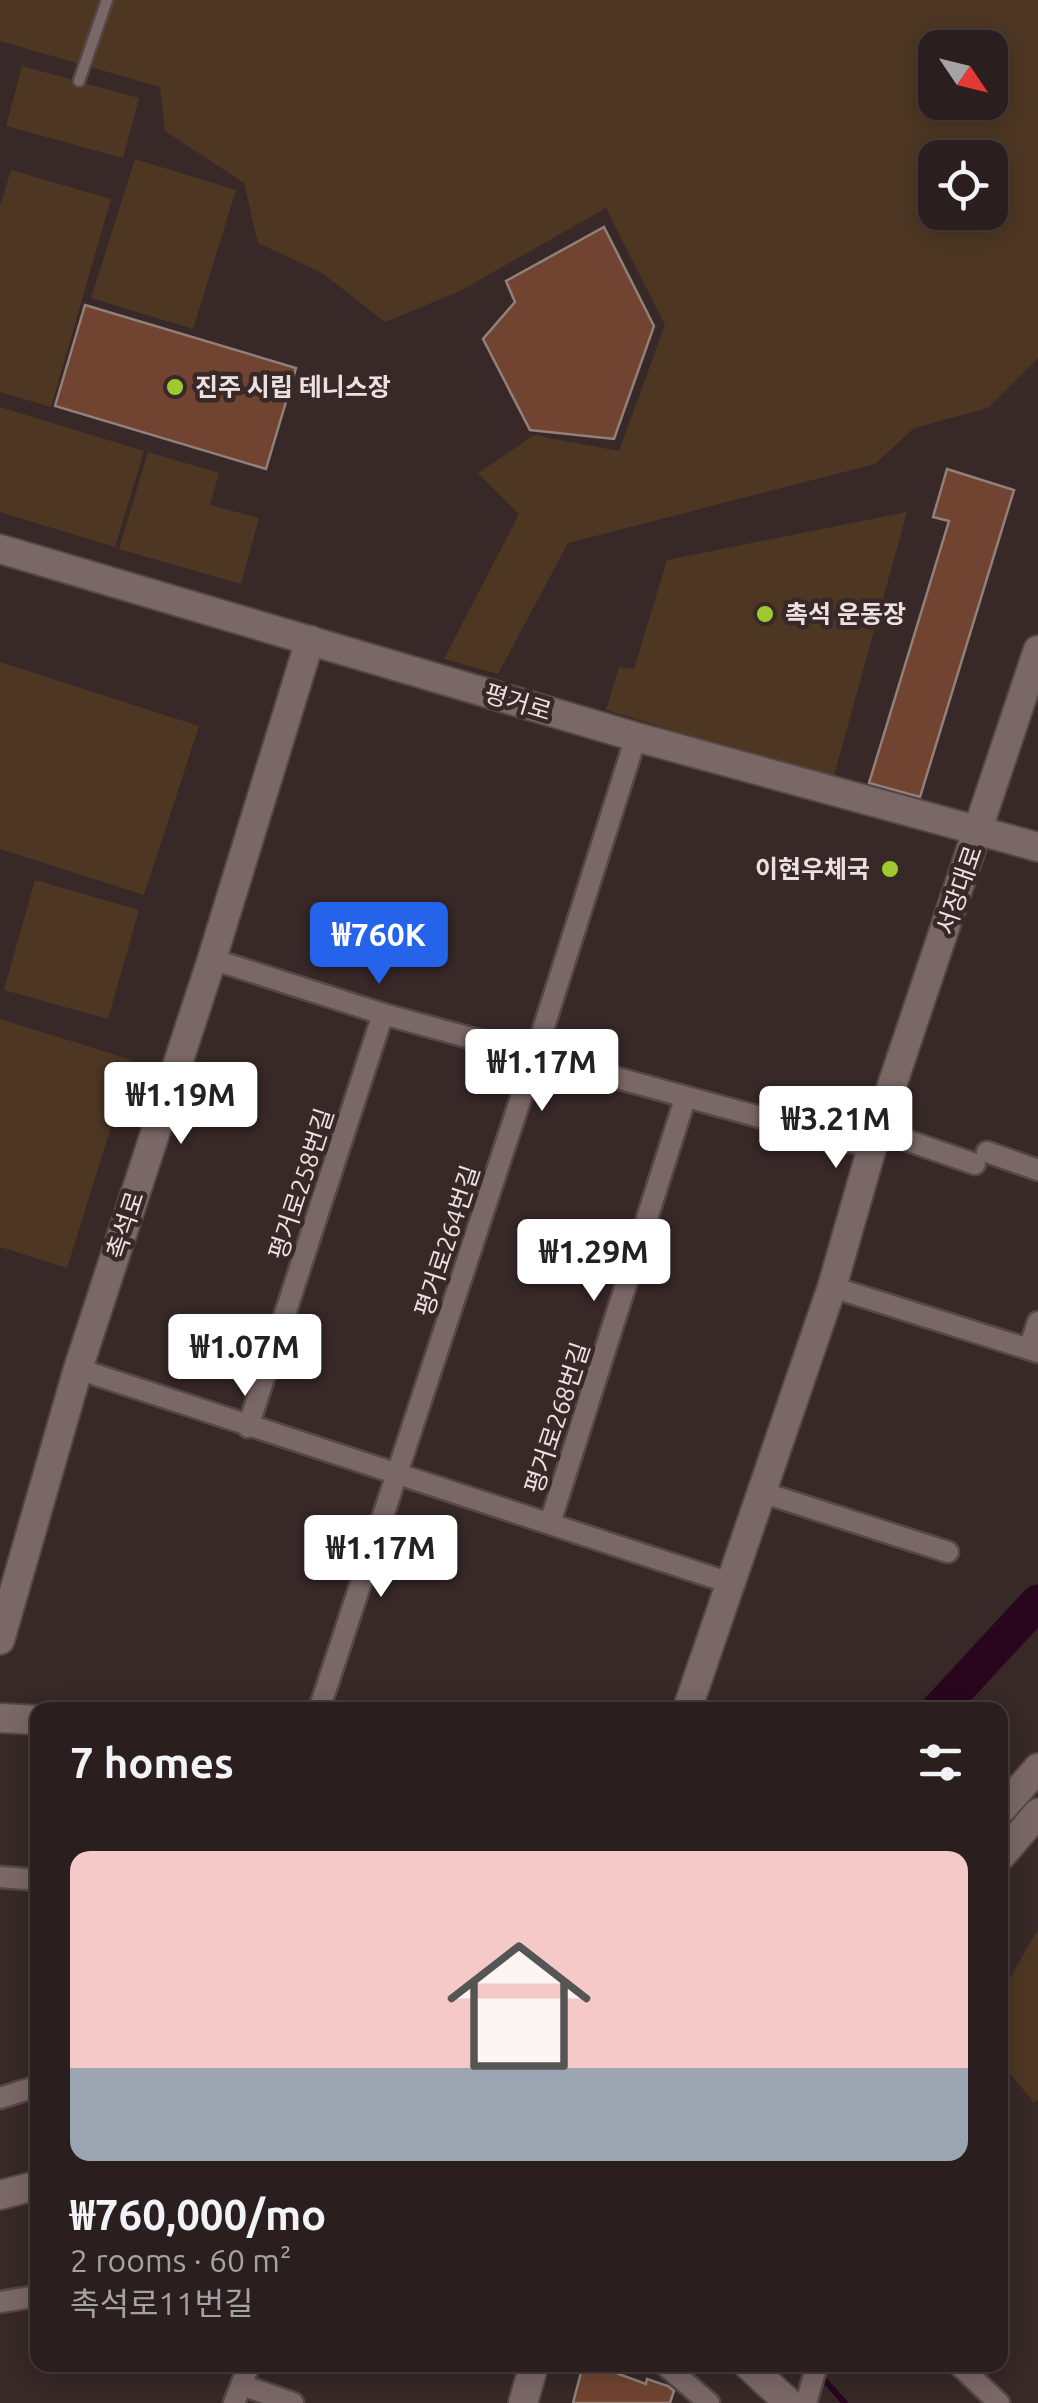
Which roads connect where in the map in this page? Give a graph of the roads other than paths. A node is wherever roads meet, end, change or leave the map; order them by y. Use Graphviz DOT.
graph roads {
  1 [pos="107,0"];
  2 [pos="79,81"];
  3 [pos="0,548"];
  4 [pos="310,640"];
  5 [pos="1038,650"];
  6 [pos="636,737"];
  7 [pos="979,830"];
  8 [pos="1038,848"];
  9 [pos="212,960"];
  10 [pos="383,1014"];
  11 [pos="535,1055"];
  12 [pos="685,1099"];
  13 [pos="875,1139"];
  14 [pos="1038,1170"];
  15 [pos="832,1287"];
  16 [pos="1038,1322"];
  17 [pos="1034,1350"];
  18 [pos="78,1369"];
  19 [pos="248,1426"];
  20 [pos="396,1474"];
  21 [pos="761,1492"];
  22 [pos="550,1524"];
  23 [pos="948,1552"];
  24 [pos="730,1583"];
  25 [pos="0,1640"];
  26 [pos="322,1702"];
  27 [pos="690,1702"];
  28 [pos="0,1718"];
  29 [pos="30,1720"];
  30 [pos="1038,1768"];
  31 [pos="1008,1802"];
  32 [pos="1038,1813"];
  33 [pos="1008,1848"];
  34 [pos="0,1877"];
  35 [pos="30,1879"];
  36 [pos="30,2089"];
  37 [pos="0,2098"];
  38 [pos="30,2187"];
  39 [pos="0,2196"];
  40 [pos="30,2297"];
  41 [pos="0,2302"];
  42 [pos="532,2372"];
  43 [pos="673,2372"];
  44 [pos="756,2372"];
  45 [pos="815,2372"];
  46 [pos="966,2372"];
  47 [pos="242,2384"];
  48 [pos="704,2401"];
  49 [pos="806,2402"];
  50 [pos="293,2403"];
  51 [pos="523,2403"];
  52 [pos="789,2403"];
  53 [pos="999,2403"];
  1 -- 2 [label="lane"];
  3 -- 4 [label="street, 평거로"];
  4 -- 6 [label="street, 평거로"];
  4 -- 9 [label="street, 촉석로"];
  5 -- 7 [label="street, 서장대로"];
  6 -- 7 [label="street, 평거로"];
  6 -- 11 [label="street, 평거로264번길"];
  7 -- 8 [label="street, 평거로"];
  7 -- 13 [label="street, 서장대로"];
  9 -- 10 [label="street"];
  9 -- 18 [label="street, 촉석로"];
  10 -- 11 [label="street"];
  10 -- 19 [label="street, 평거로258번길"];
  11 -- 12 [label="street"];
  11 -- 20 [label="street, 평거로264번길"];
  12 -- 13 [label="street"];
  12 -- 22 [label="street, 평거로268번길"];
  13 -- 14 [label="street"];
  13 -- 15 [label="street, 서장대로"];
  15 -- 17 [label="street"];
  15 -- 21 [label="street, 서장대로"];
  16 -- 17 [label="street"];
  18 -- 19 [label="street"];
  18 -- 25 [label="street, 촉석로"];
  19 -- 20 [label="street"];
  20 -- 22 [label="street"];
  20 -- 26 [label="street, 평거로264번길"];
  21 -- 23 [label="street"];
  21 -- 24 [label="street, 서장대로"];
  22 -- 24 [label="street"];
  24 -- 27 [label="street, 서장대로"];
  28 -- 29 [label="street"];
  30 -- 31 [label="street"];
  32 -- 33 [label="street"];
  34 -- 35 [label="street"];
  36 -- 37 [label="street"];
  38 -- 39 [label="street"];
  40 -- 41 [label="street"];
  42 -- 51 [label="street"];
  43 -- 48 [label="street"];
  44 -- 52 [label="street"];
  45 -- 49 [label="street"];
  46 -- 53 [label="street"];
  47 -- 50 [label="street"];
}
